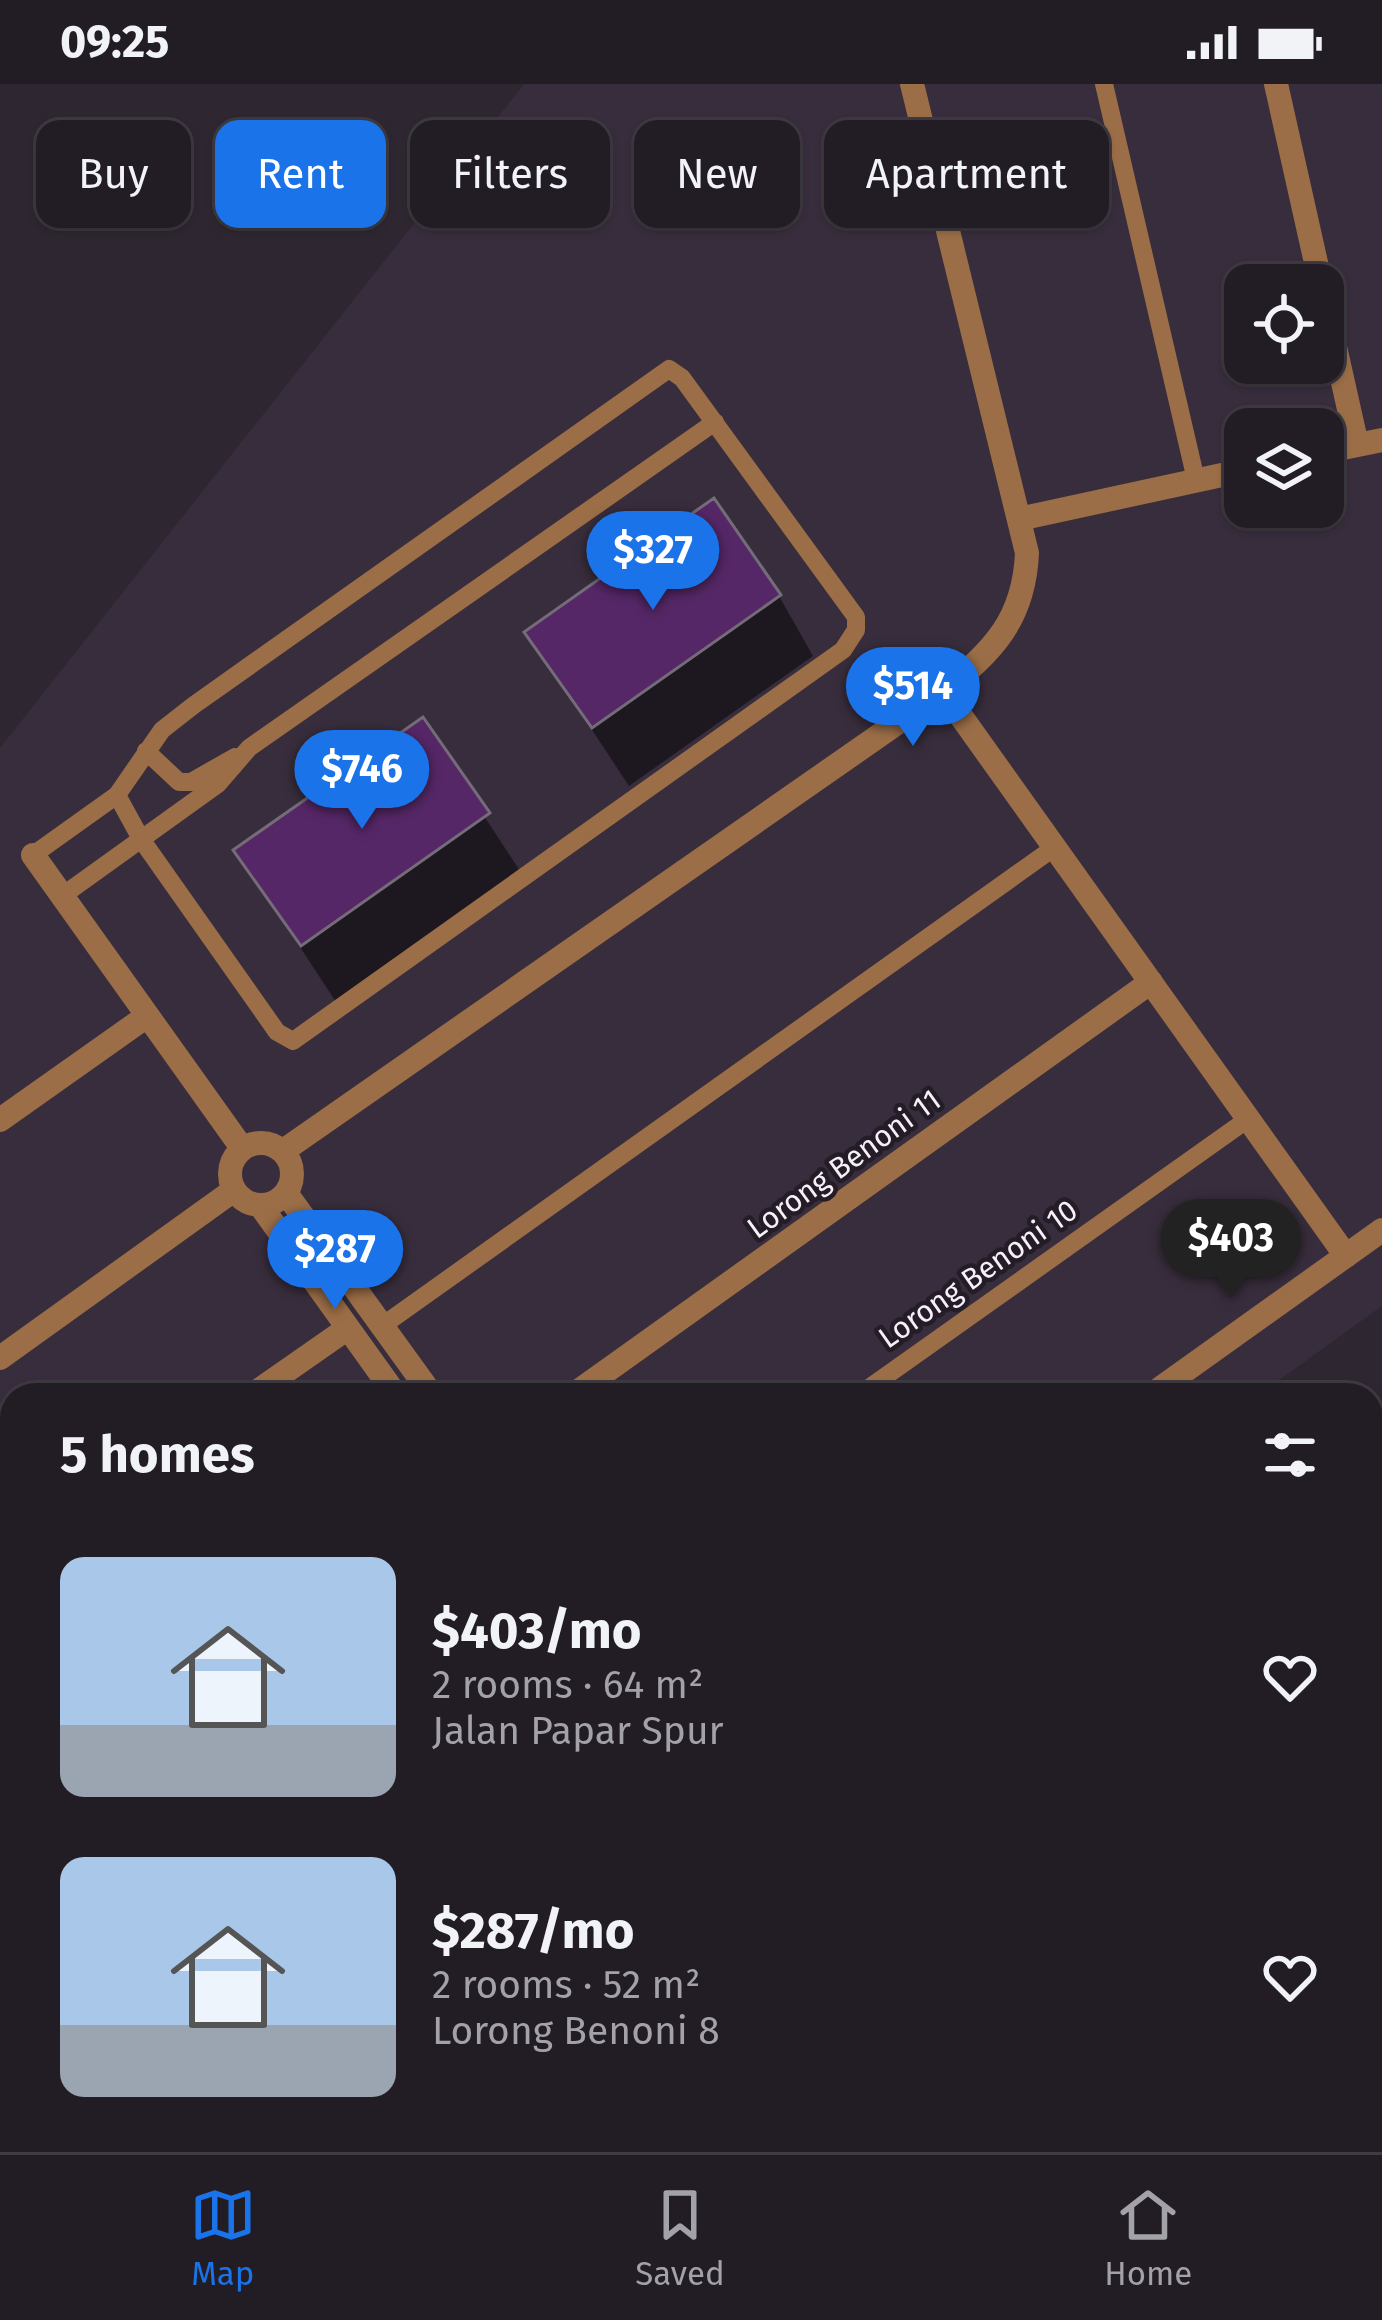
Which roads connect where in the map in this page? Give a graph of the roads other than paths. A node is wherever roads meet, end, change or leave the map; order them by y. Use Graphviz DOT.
graph roads {
  1 [pos="912,84"];
  2 [pos="1104,84"];
  3 [pos="1276,84"];
  4 [pos="1316,264"];
  5 [pos="1344,359"];
  6 [pos="715,422"];
  7 [pos="1370,442"];
  8 [pos="1224,474"];
  9 [pos="1196,480"];
  10 [pos="1019,518"];
  11 [pos="944,691"];
  12 [pos="249,748"];
  13 [pos="146,751"];
  14 [pos="117,795"];
  15 [pos="141,839"];
  16 [pos="1055,847"];
  17 [pos="33,855"];
  18 [pos="62,896"];
  19 [pos="1150,982"];
  20 [pos="147,1016"];
  21 [pos="1248,1119"];
  22 [pos="0,1120"];
  23 [pos="242,1148"];
  24 [pos="283,1151"];
  25 [pos="234,1190"];
  26 [pos="286,1193"];
  27 [pos="260,1205"];
  28 [pos="1382,1229"];
  29 [pos="1346,1256"];
  30 [pos="382,1326"];
  31 [pos="348,1328"];
  32 [pos="0,1358"];
  33 [pos="270,1383"];
  34 [pos="387,1383"];
  35 [pos="423,1383"];
  36 [pos="590,1383"];
  37 [pos="876,1383"];
  38 [pos="1168,1383"];
  1 -- 10 [label="street"];
  2 -- 9 [label="lane"];
  3 -- 4 [label="street"];
  5 -- 7 [label="street"];
  6 -- 12 [label="lane"];
  6 -- 13 [label="lane"];
  6 -- 15 [label="lane"];
  8 -- 9 [label="street"];
  9 -- 10 [label="street"];
  10 -- 11 [label="street"];
  11 -- 16 [label="street"];
  11 -- 24 [label="street"];
  12 -- 13 [label="lane"];
  12 -- 15 [label="lane"];
  13 -- 14 [label="lane"];
  14 -- 15 [label="lane"];
  14 -- 17 [label="lane"];
  15 -- 18 [label="lane"];
  16 -- 19 [label="street"];
  16 -- 30 [label="lane"];
  17 -- 18 [label="street"];
  18 -- 20 [label="street"];
  19 -- 21 [label="street"];
  19 -- 36 [label="street, Lorong Benoni 11"];
  20 -- 22 [label="street"];
  20 -- 23 [label="street"];
  21 -- 29 [label="street"];
  21 -- 37 [label="lane, Lorong Benoni 10"];
  23 -- 24 [label="street"];
  23 -- 25 [label="street"];
  24 -- 26 [label="street"];
  25 -- 27 [label="street"];
  25 -- 32 [label="street"];
  26 -- 27 [label="street"];
  26 -- 30 [label="street"];
  27 -- 31 [label="street"];
  28 -- 29 [label="street"];
  29 -- 38 [label="street"];
  30 -- 35 [label="street"];
  31 -- 33 [label="street"];
  31 -- 34 [label="street"];
}
